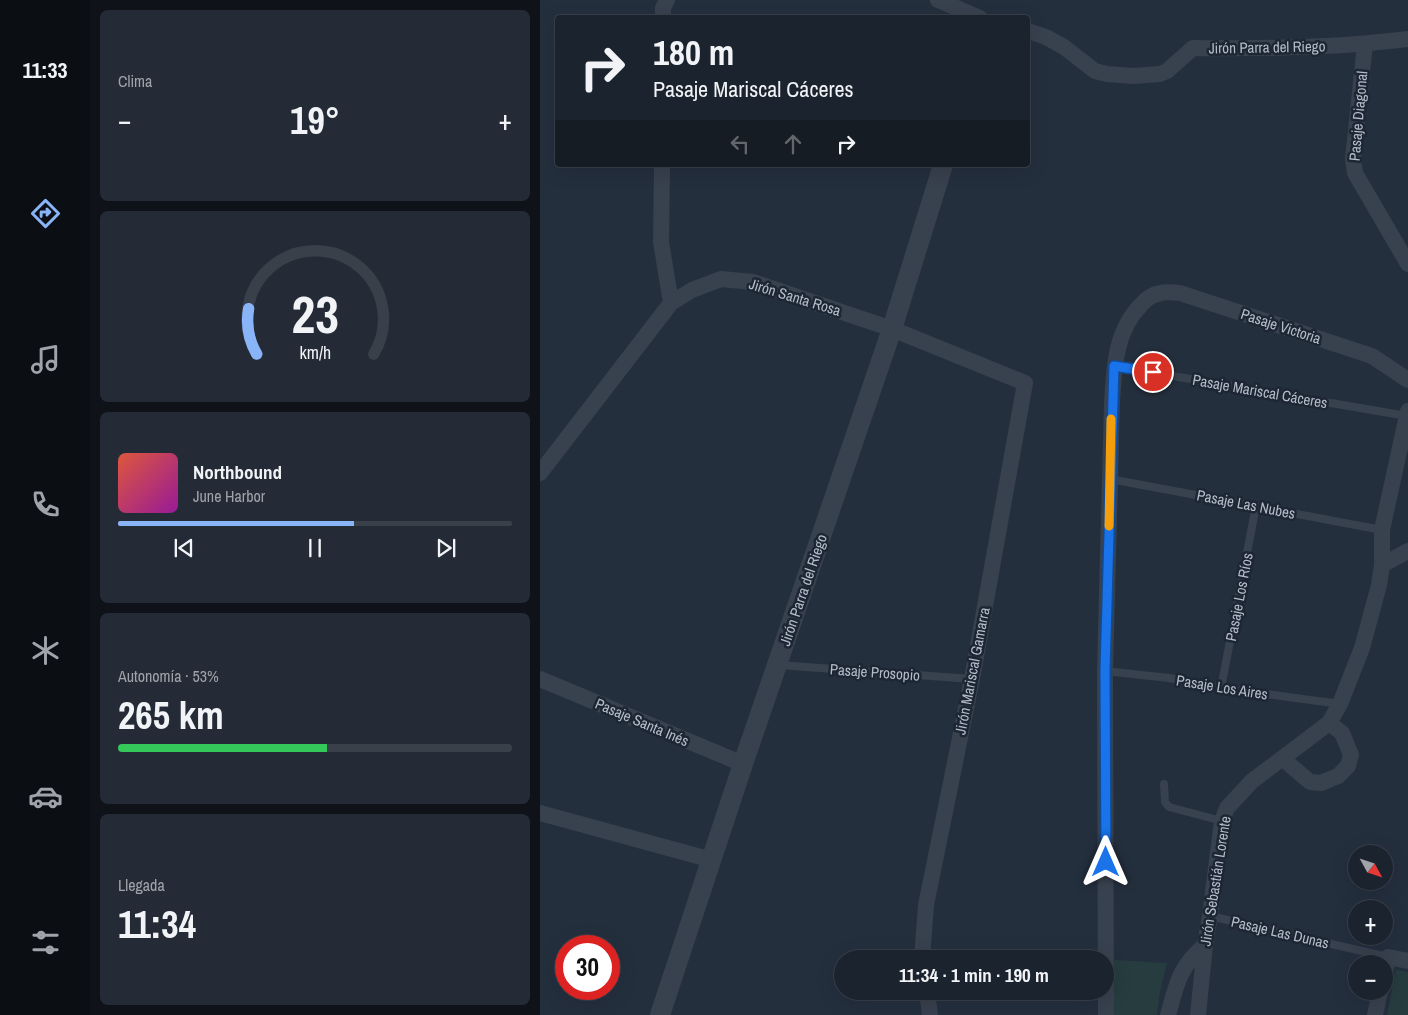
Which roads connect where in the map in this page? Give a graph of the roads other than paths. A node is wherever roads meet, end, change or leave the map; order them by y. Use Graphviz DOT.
graph roads {
  1 [pos="938,0"];
  2 [pos="973,15"];
  3 [pos="1030,32"];
  4 [pos="1408,39"];
  5 [pos="1365,44"];
  6 [pos="662,167"];
  7 [pos="942,167"];
  8 [pos="1408,264"];
  9 [pos="671,302"];
  10 [pos="892,328"];
  11 [pos="1114,366"];
  12 [pos="1408,380"];
  13 [pos="1407,413"];
  14 [pos="540,473"];
  15 [pos="1110,479"];
  16 [pos="1256,506"];
  17 [pos="1382,530"];
  18 [pos="1408,551"];
  19 [pos="1382,564"];
  20 [pos="778,664"];
  21 [pos="1105,670"];
  22 [pos="972,679"];
  23 [pos="540,680"];
  24 [pos="1221,688"];
  25 [pos="1340,704"];
  26 [pos="1329,723"];
  27 [pos="1283,759"];
  28 [pos="743,764"];
  29 [pos="1164,784"];
  30 [pos="540,813"];
  31 [pos="1222,821"];
  32 [pos="712,860"];
  33 [pos="1210,916"];
  34 [pos="1205,945"];
  35 [pos="923,950"];
  36 [pos="1379,955"];
  37 [pos="1393,958"];
  38 [pos="1408,961"];
  39 [pos="928,1000"];
  40 [pos="1378,1000"];
  41 [pos="660,1015"];
  42 [pos="930,1015"];
  43 [pos="1106,1015"];
  44 [pos="1168,1015"];
  45 [pos="1198,1015"];
  46 [pos="1375,1015"];
  1 -- 2 [label="street"];
  3 -- 5 [label="street, Jirón Parra del Riego"];
  4 -- 5 [label="street, Jirón Parra del Riego"];
  5 -- 8 [label="street, Pasaje Diagonal"];
  6 -- 9 [label="street"];
  7 -- 10 [label="street, Jirón Parra del Riego"];
  9 -- 10 [label="street, Jirón Santa Rosa"];
  9 -- 14 [label="street, Jirón Santa Rosa"];
  10 -- 20 [label="street, Jirón Parra del Riego"];
  10 -- 22 [label="street, Jirón Mariscal Gamarra"];
  11 -- 12 [label="street, Pasaje Victoria"];
  11 -- 13 [label="lane, Pasaje Mariscal Cáceres"];
  11 -- 15 [label="street"];
  13 -- 17 [label="street, Jirón Sebastián Lorente"];
  15 -- 16 [label="lane, Pasaje Las Nubes"];
  15 -- 21 [label="street"];
  16 -- 17 [label="lane, Pasaje Las Nubes"];
  16 -- 24 [label="lane, Pasaje Los Ríos"];
  17 -- 19 [label="street, Jirón Sebastián Lorente"];
  18 -- 19 [label="street"];
  19 -- 25 [label="street, Jirón Sebastián Lorente"];
  20 -- 22 [label="lane, Pasaje Prosopio"];
  20 -- 28 [label="street, Jirón Parra del Riego"];
  21 -- 24 [label="lane, Pasaje Los Aires"];
  21 -- 43 [label="street"];
  22 -- 35 [label="street, Jirón Mariscal Gamarra"];
  23 -- 28 [label="street, Pasaje Santa Inés"];
  24 -- 25 [label="lane, Pasaje Los Aires"];
  25 -- 26 [label="street, Jirón Sebastián Lorente"];
  26 -- 27 [label="street, Jirón Sebastián Lorente"];
  26 -- 27 [label="street"];
  27 -- 31 [label="street, Jirón Sebastián Lorente"];
  28 -- 32 [label="street, Jirón Parra del Riego"];
  29 -- 31 [label="lane"];
  30 -- 32 [label="street"];
  31 -- 33 [label="street, Jirón Sebastián Lorente"];
  32 -- 41 [label="street, Jirón Parra del Riego"];
  33 -- 34 [label="street, Jirón Sebastián Lorente"];
  33 -- 36 [label="lane, Pasaje Las Dunas"];
  34 -- 44 [label="street"];
  34 -- 45 [label="street, Jirón Sebastián Lorente"];
  37 -- 38 [label="street, Pasaje Las Dunas"];
  39 -- 42 [label="street"];
  40 -- 46 [label="street"];
}
